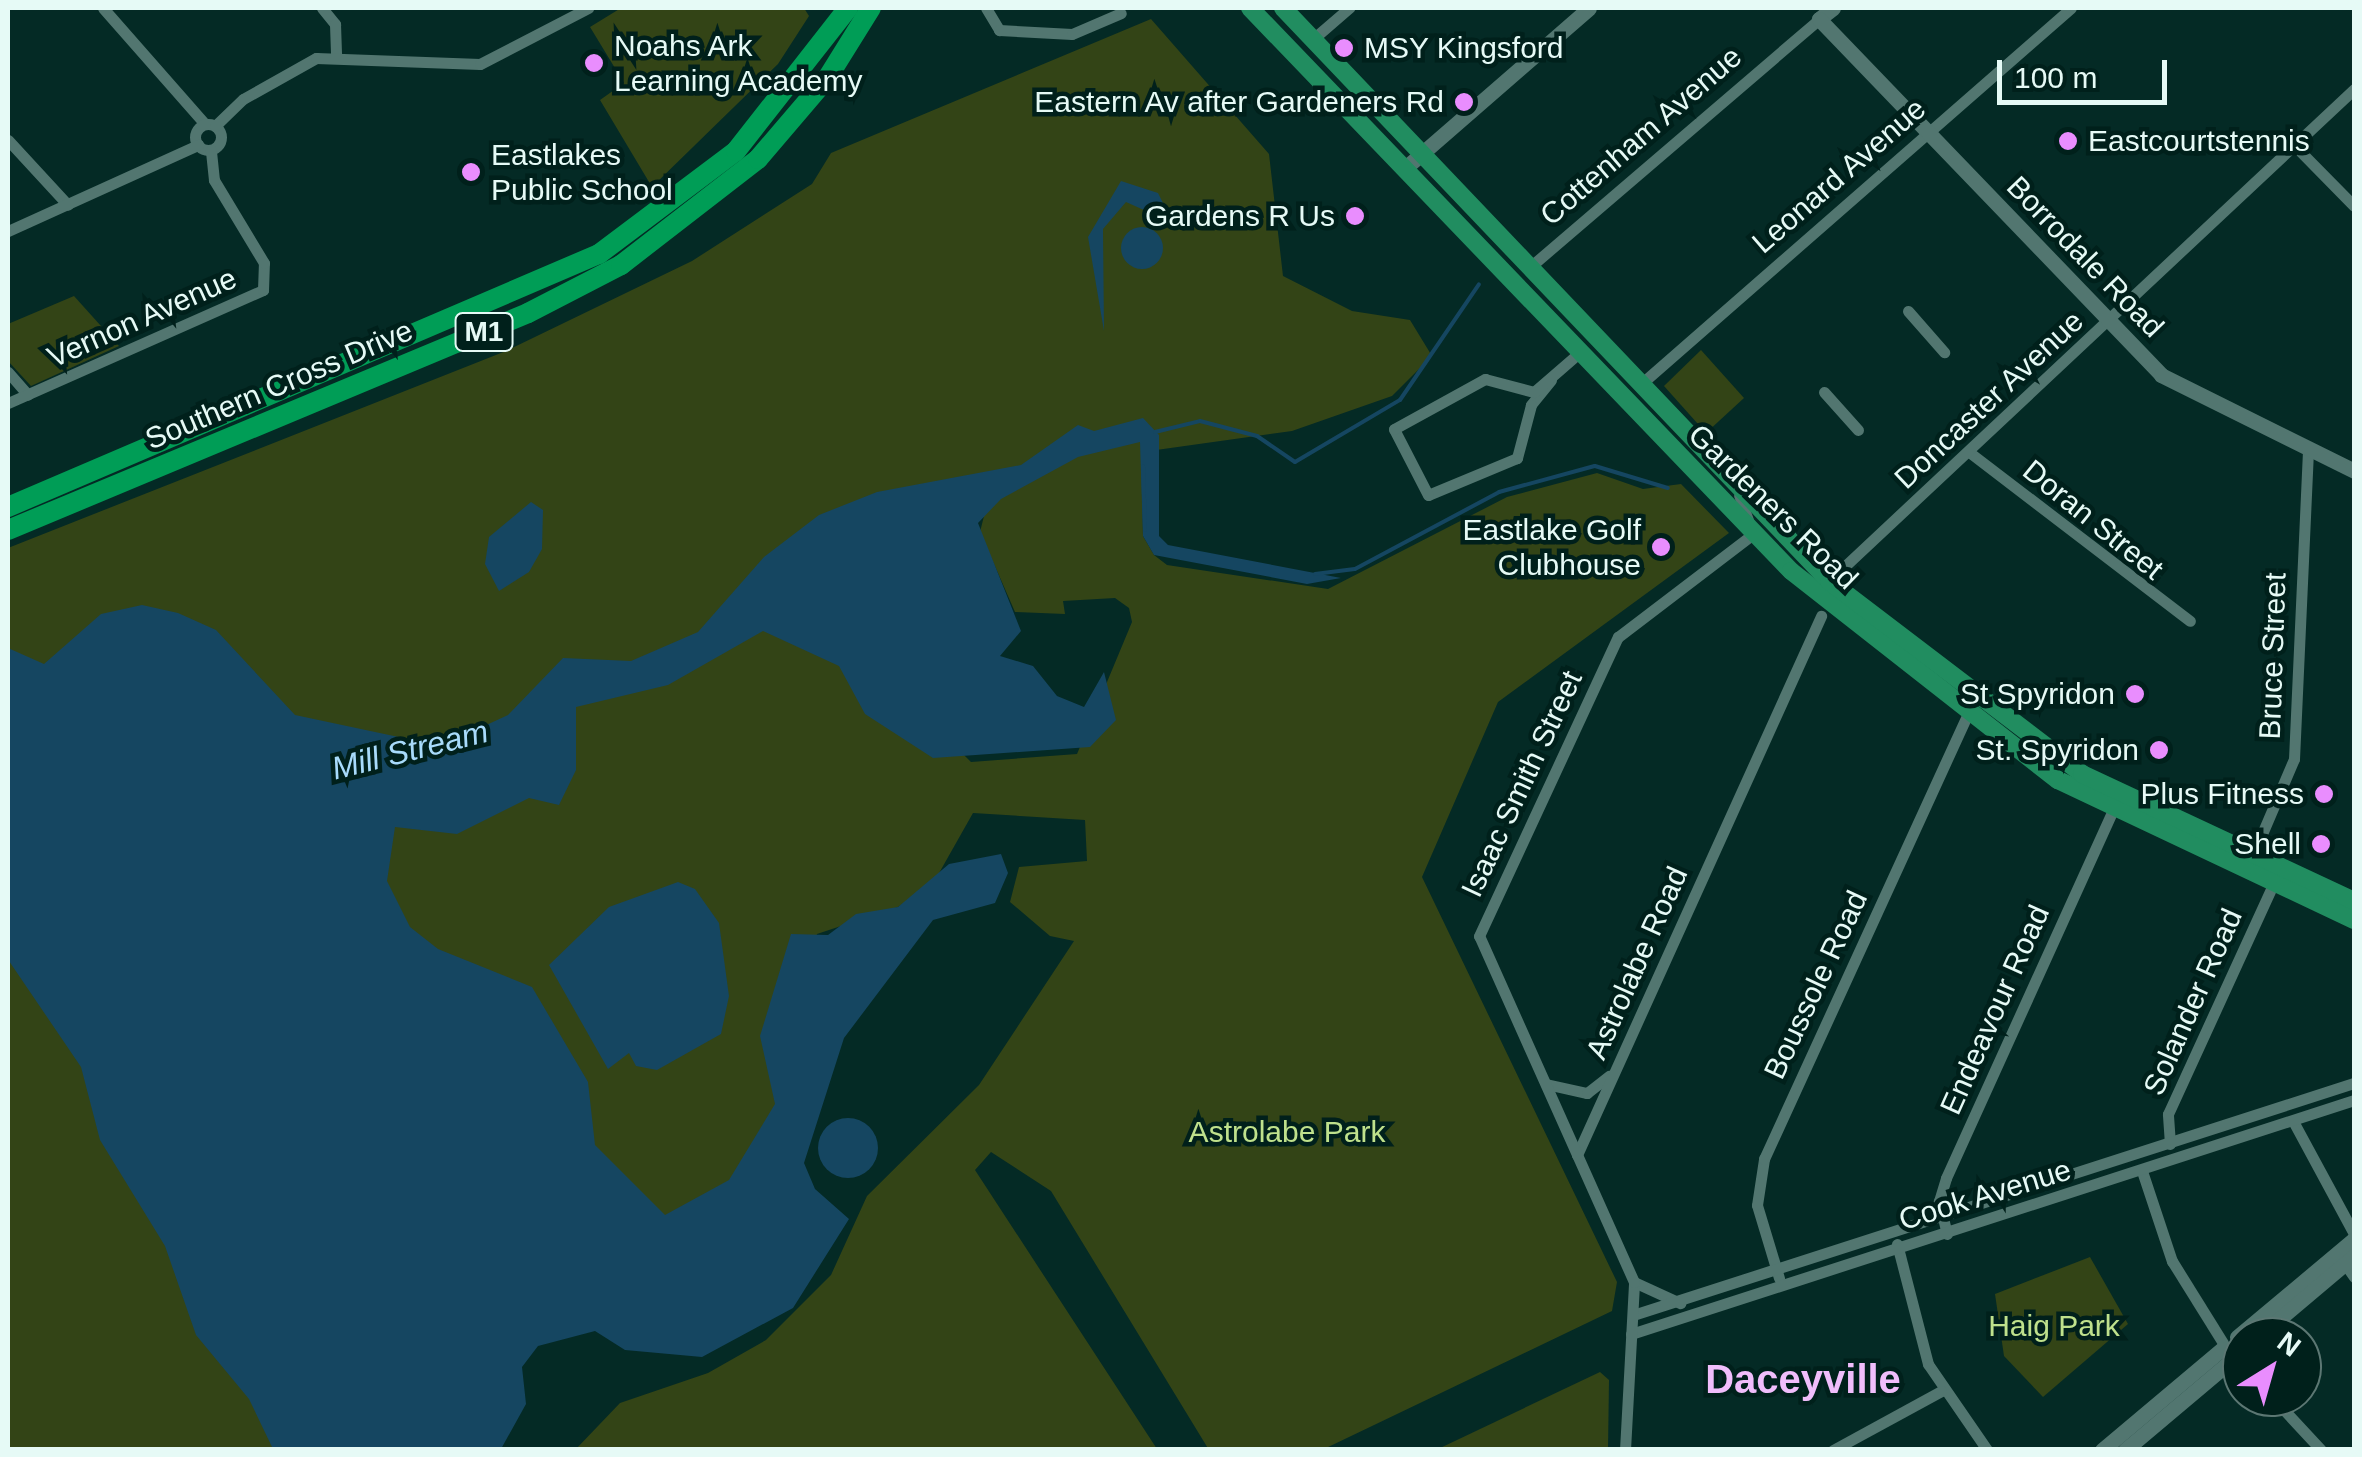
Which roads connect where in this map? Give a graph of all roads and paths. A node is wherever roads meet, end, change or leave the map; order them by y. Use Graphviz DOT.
graph roads {
  1 [pos="103,8"];
  2 [pos="322,8"];
  3 [pos="588,8"];
  4 [pos="848,8"];
  5 [pos="871,8"];
  6 [pos="986,8"];
  7 [pos="1250,8"];
  8 [pos="1283,8"];
  9 [pos="1349,8"];
  10 [pos="1589,8"];
  11 [pos="1832,8"];
  12 [pos="2071,8"];
  13 [pos="1123,9"];
  14 [pos="1819,19"];
  15 [pos="1313,39"];
  16 [pos="336,55"];
  17 [pos="2354,89"];
  18 [pos="210,125"];
  19 [pos="1927,132"];
  20 [pos="8,140"];
  21 [pos="2295,146"];
  22 [pos="204,147"];
  23 [pos="1422,153"];
  24 [pos="1404,169"];
  25 [pos="68,205"];
  26 [pos="2354,206"];
  27 [pos="8,231"];
  28 [pos="1530,268"];
  29 [pos="1908,310"];
  30 [pos="2110,323"];
  31 [pos="1944,352"];
  32 [pos="1579,353"];
  33 [pos="8,372"];
  34 [pos="1550,380"];
  35 [pos="1641,384"];
  36 [pos="1824,392"];
  37 [pos="28,395"];
  38 [pos="8,403"];
  39 [pos="1858,430"];
  40 [pos="2308,450"];
  41 [pos="1969,452"];
  42 [pos="2354,471"];
  43 [pos="1734,487"];
  44 [pos="8,507"];
  45 [pos="8,530"];
  46 [pos="1753,534"];
  47 [pos="1830,581"];
  48 [pos="1820,616"];
  49 [pos="2190,620"];
  50 [pos="1969,711"];
  51 [pos="2113,809"];
  52 [pos="2253,854"];
  53 [pos="2274,883"];
  54 [pos="2354,901"];
  55 [pos="2354,920"];
  56 [pos="1620,1060"];
  57 [pos="1545,1083"];
  58 [pos="2354,1083"];
  59 [pos="2354,1100"];
  60 [pos="2293,1121"];
  61 [pos="2170,1144"];
  62 [pos="1577,1155"];
  63 [pos="2142,1171"];
  64 [pos="1942,1218"];
  65 [pos="1895,1234"];
  66 [pos="1947,1234"];
  67 [pos="2354,1236"];
  68 [pos="1898,1248"];
  69 [pos="2351,1266"];
  70 [pos="1777,1271"];
  71 [pos="1634,1282"];
  72 [pos="1781,1286"];
  73 [pos="1680,1303"];
  74 [pos="1633,1315"];
  75 [pos="2269,1317"];
  76 [pos="2284,1317"];
  77 [pos="2222,1332"];
  78 [pos="1631,1334"];
  79 [pos="2222,1359"];
  80 [pos="2222,1361"];
  81 [pos="1941,1391"];
  82 [pos="2290,1417"];
  83 [pos="2317,1448"];
  84 [pos="1625,1450"];
  85 [pos="1833,1450"];
  86 [pos="1987,1450"];
  87 [pos="2102,1450"];
  88 [pos="2125,1450"];
  1 -- 18 [label="street"];
  2 -- 16 [label="street"];
  3 -- 16 [label="street"];
  4 -- 44 [label="highway, Southern Cross Drive / M1"];
  5 -- 45 [label="highway, Southern Cross Drive / M1"];
  6 -- 13 [label="street"];
  7 -- 24 [label="main road, Gardeners Road"];
  8 -- 15 [label="main road, Gardeners Road"];
  9 -- 15 [label="street"];
  10 -- 23 [label="street"];
  11 -- 14 [label="street, Cottenham Avenue"];
  12 -- 19 [label="street, Leonard Avenue"];
  14 -- 19 [label="street, Borrodale Road"];
  14 -- 28 [label="street, Cottenham Avenue"];
  15 -- 23 [label="main road, Gardeners Road"];
  16 -- 18 [label="street"];
  17 -- 21 [label="street, Doncaster Avenue"];
  18 -- 22 [label="street"];
  18 -- 22 [label="street"];
  19 -- 30 [label="street, Borrodale Road"];
  19 -- 35 [label="street, Leonard Avenue"];
  20 -- 25 [label="street"];
  21 -- 26 [label="street"];
  21 -- 30 [label="street, Doncaster Avenue"];
  22 -- 25 [label="street"];
  22 -- 37 [label="street, Vernon Avenue"];
  23 -- 24 [label="street"];
  23 -- 28 [label="main road, Gardeners Road"];
  24 -- 32 [label="main road, Gardeners Road"];
  25 -- 27 [label="street"];
  28 -- 35 [label="main road, Gardeners Road"];
  29 -- 31 [label="street"];
  30 -- 40 [label="street, Borrodale Road"];
  30 -- 41 [label="street, Doncaster Avenue"];
  32 -- 34 [label="street"];
  32 -- 46 [label="main road, Gardeners Road"];
  33 -- 37 [label="street"];
  34 -- 34 [label="street"];
  35 -- 43 [label="main road, Gardeners Road"];
  36 -- 39 [label="street"];
  37 -- 38 [label="street, Vernon Avenue"];
  40 -- 42 [label="street, Borrodale Road"];
  40 -- 52 [label="street, Bruce Street"];
  41 -- 47 [label="street, Doncaster Avenue"];
  41 -- 49 [label="street, Doran Street"];
  43 -- 46 [label="street"];
  43 -- 47 [label="main road, Gardeners Road"];
  46 -- 50 [label="main road, Gardeners Road"];
  46 -- 57 [label="street, Isaac Smith Street"];
  47 -- 52 [label="main road, Gardeners Road"];
  48 -- 56 [label="street, Astrolabe Road"];
  50 -- 51 [label="main road, Gardeners Road"];
  50 -- 70 [label="street, Boussole Road"];
  51 -- 53 [label="main road, Gardeners Road"];
  51 -- 64 [label="street, Endeavour Road"];
  52 -- 54 [label="main road, Gardeners Road"];
  53 -- 55 [label="main road, Gardeners Road"];
  53 -- 61 [label="street, Solander Road"];
  56 -- 57 [label="street"];
  56 -- 62 [label="street, Astrolabe Road"];
  57 -- 62 [label="street, Isaac Smith Street"];
  58 -- 61 [label="street, Cook Avenue"];
  59 -- 60 [label="street, Cook Avenue"];
  60 -- 63 [label="street, Cook Avenue"];
  60 -- 67 [label="street"];
  61 -- 64 [label="street, Cook Avenue"];
  62 -- 71 [label="street"];
  63 -- 66 [label="street, Cook Avenue"];
  63 -- 77 [label="street"];
  64 -- 65 [label="street, Cook Avenue"];
  64 -- 66 [label="street, Endeavour Road"];
  65 -- 68 [label="street"];
  65 -- 70 [label="street, Cook Avenue"];
  66 -- 68 [label="street, Cook Avenue"];
  67 -- 75 [label="street"];
  68 -- 72 [label="street, Cook Avenue"];
  68 -- 81 [label="street"];
  69 -- 76 [label="street"];
  70 -- 72 [label="street, Boussole Road"];
  70 -- 73 [label="street, Cook Avenue"];
  71 -- 73 [label="street"];
  71 -- 74 [label="street"];
  72 -- 78 [label="street, Cook Avenue"];
  73 -- 74 [label="street, Cook Avenue"];
  74 -- 78 [label="street"];
  78 -- 84 [label="street"];
  79 -- 87 [label="street"];
  80 -- 88 [label="street"];
  81 -- 85 [label="street"];
  81 -- 86 [label="street"];
  82 -- 83 [label="street"];
}
